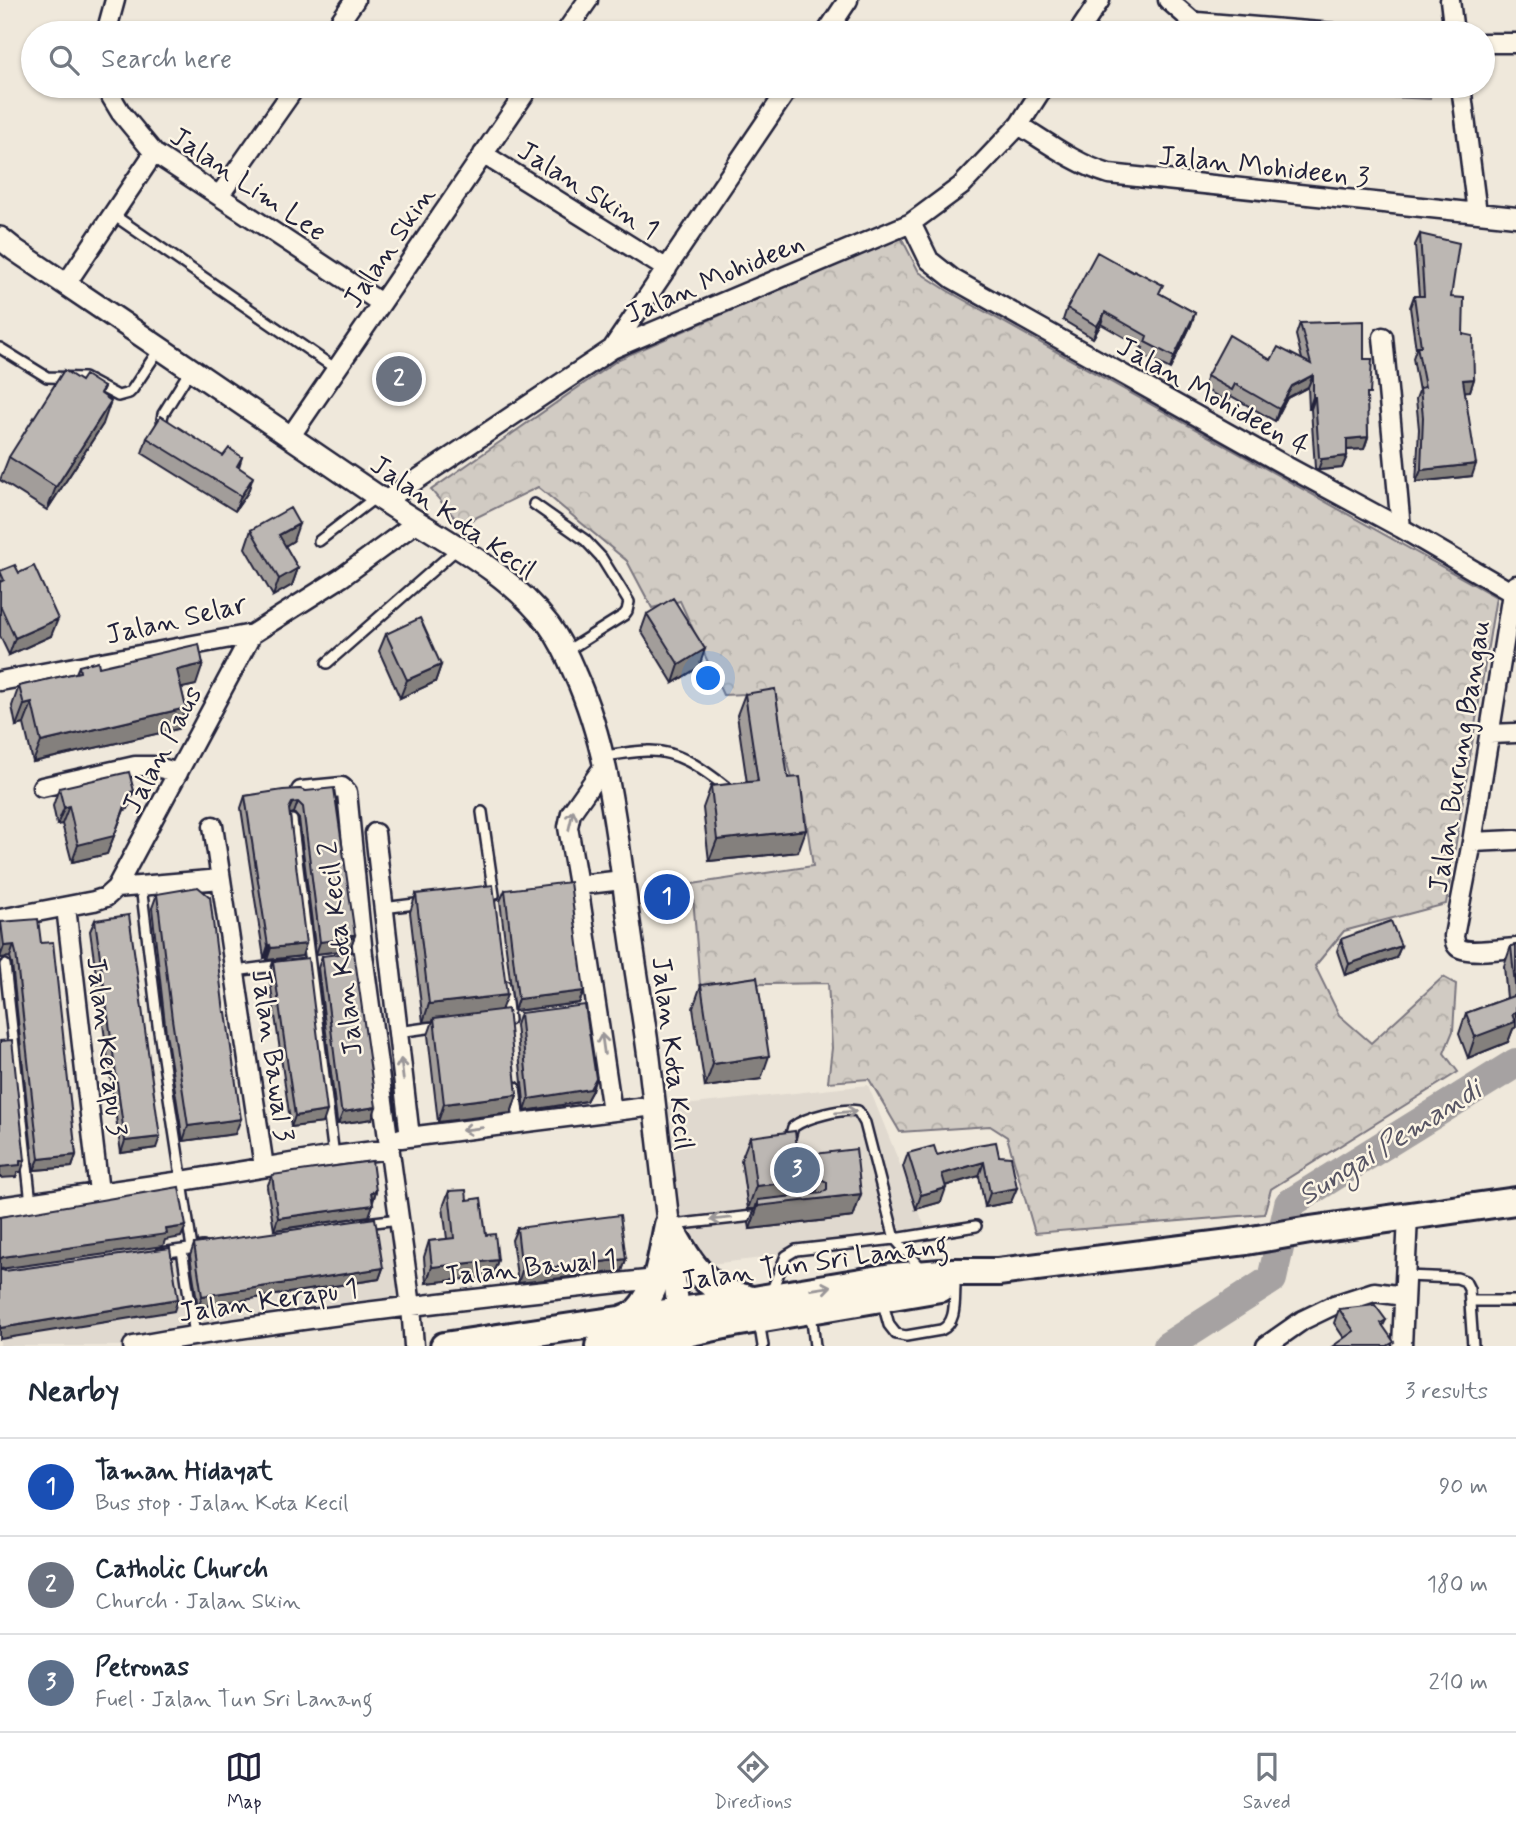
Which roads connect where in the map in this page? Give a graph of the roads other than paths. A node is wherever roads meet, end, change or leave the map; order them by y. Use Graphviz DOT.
graph roads {
  1 [pos="115,0"];
  2 [pos="355,0"];
  3 [pos="588,0"];
  4 [pos="848,0"];
  5 [pos="1100,0"];
  6 [pos="1168,0"];
  7 [pos="1450,0"];
  8 [pos="109,21"];
  9 [pos="340,21"];
  10 [pos="573,21"];
  11 [pos="834,21"];
  12 [pos="1086,21"];
  13 [pos="1194,21"];
  14 [pos="1453,21"];
  15 [pos="1495,43"];
  16 [pos="1516,43"];
  17 [pos="112,98"];
  18 [pos="288,98"];
  19 [pos="522,98"];
  20 [pos="782,98"];
  21 [pos="1036,98"];
  22 [pos="1462,98"];
  23 [pos="1019,125"];
  24 [pos="154,153"];
  25 [pos="483,155"];
  26 [pos="219,196"];
  27 [pos="1476,212"];
  28 [pos="113,214"];
  29 [pos="1516,218"];
  30 [pos="911,223"];
  31 [pos="0,238"];
  32 [pos="667,269"];
  33 [pos="66,284"];
  34 [pos="381,303"];
  35 [pos="1383,337"];
  36 [pos="0,348"];
  37 [pos="160,348"];
  38 [pos="612,349"];
  39 [pos="191,369"];
  40 [pos="336,369"];
  41 [pos="167,431"];
  42 [pos="290,437"];
  43 [pos="381,499"];
  44 [pos="534,504"];
  45 [pos="416,522"];
  46 [pos="1401,528"];
  47 [pos="319,541"];
  48 [pos="457,548"];
  49 [pos="1515,591"];
  50 [pos="252,634"];
  51 [pos="565,652"];
  52 [pos="327,663"];
  53 [pos="0,681"];
  54 [pos="1516,733"];
  55 [pos="1489,734"];
  56 [pos="603,761"];
  57 [pos="178,773"];
  58 [pos="42,787"];
  59 [pos="730,790"];
  60 [pos="301,791"];
  61 [pos="482,812"];
  62 [pos="292,820"];
  63 [pos="214,825"];
  64 [pos="375,833"];
  65 [pos="1516,840"];
  66 [pos="1472,842"];
  67 [pos="221,879"];
  68 [pos="623,880"];
  69 [pos="141,886"];
  70 [pos="572,886"];
  71 [pos="116,888"];
  72 [pos="506,893"];
  73 [pos="494,895"];
  74 [pos="480,896"];
  75 [pos="439,901"];
  76 [pos="65,907"];
  77 [pos="383,908"];
  78 [pos="495,908"];
  79 [pos="0,919"];
  80 [pos="1516,948"];
  81 [pos="323,960"];
  82 [pos="310,962"];
  83 [pos="5,965"];
  84 [pos="235,971"];
  85 [pos="503,977"];
  86 [pos="521,1016"];
  87 [pos="508,1018"];
  88 [pos="495,1020"];
  89 [pos="453,1025"];
  90 [pos="510,1031"];
  91 [pos="398,1032"];
  92 [pos="514,1070"];
  93 [pos="654,1106"];
  94 [pos="612,1111"];
  95 [pos="519,1123"];
  96 [pos="410,1137"];
  97 [pos="790,1138"];
  98 [pos="389,1144"];
  99 [pos="334,1156"];
  100 [pos="264,1167"];
  101 [pos="182,1181"];
  102 [pos="99,1192"];
  103 [pos="1516,1200"];
  104 [pos="31,1203"];
  105 [pos="0,1208"];
  106 [pos="774,1214"];
  107 [pos="1408,1216"];
  108 [pos="399,1219"];
  109 [pos="358,1224"];
  110 [pos="668,1225"];
  111 [pos="976,1226"];
  112 [pos="895,1240"];
  113 [pos="206,1246"];
  114 [pos="187,1249"];
  115 [pos="156,1253"];
  116 [pos="998,1272"];
  117 [pos="928,1274"];
  118 [pos="1405,1276"];
  119 [pos="655,1279"];
  120 [pos="955,1286"];
  121 [pos="1404,1296"];
  122 [pos="882,1298"];
  123 [pos="1469,1301"];
  124 [pos="1516,1301"];
  125 [pos="761,1305"];
  126 [pos="411,1306"];
  127 [pos="811,1310"];
  128 [pos="621,1320"];
  129 [pos="680,1322"];
  130 [pos="195,1335"];
  131 [pos="642,1343"];
  132 [pos="133,1346"];
  133 [pos="414,1346"];
  134 [pos="444,1346"];
  135 [pos="599,1346"];
  136 [pos="763,1346"];
  137 [pos="815,1346"];
  138 [pos="1266,1346"];
  139 [pos="1402,1346"];
  140 [pos="1473,1346"];
  1 -- 8 [label="street"];
  2 -- 9 [label="street"];
  3 -- 10 [label="street"];
  4 -- 11 [label="street"];
  5 -- 12 [label="street"];
  6 -- 13 [label="street"];
  7 -- 14 [label="street"];
  15 -- 16 [label="street"];
  17 -- 24 [label="street, Jalan Lim Lee"];
  18 -- 26 [label="street"];
  19 -- 25 [label="street, Jalan Skin"];
  20 -- 32 [label="street"];
  21 -- 23 [label="street, Jalan Mohideen"];
  22 -- 27 [label="street"];
  23 -- 27 [label="street, Jalan Mohideen 3"];
  23 -- 30 [label="street, Jalan Mohideen"];
  24 -- 26 [label="street, Jalan Lim Lee"];
  24 -- 28 [label="street"];
  25 -- 32 [label="street, Jalan Skin 1"];
  25 -- 34 [label="street, Jalan Skin"];
  26 -- 34 [label="street, Jalan Lim Lee"];
  27 -- 29 [label="street, Jalan Mohideen 3"];
  28 -- 33 [label="street"];
  28 -- 40 [label="lane"];
  30 -- 38 [label="street, Jalan Mohideen"];
  30 -- 46 [label="street, Jalan Mohideen 4"];
  31 -- 33 [label="street, Jalan Kota Kecil"];
  32 -- 38 [label="street"];
  33 -- 37 [label="street, Jalan Kota Kecil"];
  34 -- 40 [label="street, Jalan Skin"];
  35 -- 46 [label="street"];
  36 -- 37 [label="lane"];
  37 -- 39 [label="street, Jalan Kota Kecil"];
  38 -- 43 [label="street, Jalan Mohideen"];
  39 -- 41 [label="lane"];
  39 -- 42 [label="street, Jalan Kota Kecil"];
  40 -- 42 [label="street, Jalan Skin"];
  42 -- 43 [label="street, Jalan Kota Kecil"];
  43 -- 45 [label="street, Jalan Kota Kecil"];
  43 -- 47 [label="lane"];
  44 -- 51 [label="lane"];
  45 -- 48 [label="street, Jalan Kota Kecil"];
  45 -- 50 [label="street, Jalan Selar"];
  46 -- 49 [label="street, Jalan Mohideen 4"];
  48 -- 51 [label="street, Jalan Kota Kecil"];
  48 -- 52 [label="lane"];
  49 -- 55 [label="street, Jalan Burung Bangau"];
  50 -- 53 [label="street, Jalan Selar"];
  50 -- 57 [label="street, Jalan Paus"];
  51 -- 56 [label="street, Jalan Kota Kecil"];
  54 -- 55 [label="street"];
  55 -- 66 [label="street, Jalan Burung Bangau"];
  56 -- 59 [label="lane"];
  56 -- 68 [label="street, Jalan Kota Kecil"];
  70 -- 56 [label="street, one-way"];
  57 -- 58 [label="street"];
  57 -- 71 [label="street, Jalan Paus"];
  60 -- 98 [label="street, Jalan Kota Kecil 2"];
  61 -- 73 [label="lane"];
  62 -- 82 [label="lane"];
  63 -- 67 [label="street, Jalan Bawal 3"];
  64 -- 77 [label="street"];
  65 -- 66 [label="street"];
  66 -- 80 [label="street, Jalan Burung Bangau"];
  67 -- 69 [label="street"];
  67 -- 84 [label="street, Jalan Bawal 3"];
  68 -- 70 [label="street"];
  68 -- 93 [label="street, Jalan Kota Kecil"];
  69 -- 71 [label="street"];
  69 -- 101 [label="lane"];
  94 -- 70 [label="street, one-way"];
  71 -- 76 [label="street"];
  72 -- 73 [label="lane"];
  73 -- 74 [label="lane"];
  73 -- 78 [label="lane"];
  75 -- 77 [label="lane"];
  76 -- 79 [label="street"];
  76 -- 102 [label="street, Jalan Kerapu 3"];
  77 -- 91 [label="street"];
  81 -- 82 [label="lane"];
  82 -- 84 [label="lane"];
  82 -- 99 [label="lane"];
  83 -- 104 [label="lane"];
  84 -- 100 [label="street, Jalan Bawal 3"];
  85 -- 87 [label="lane"];
  86 -- 87 [label="lane"];
  87 -- 88 [label="lane"];
  87 -- 90 [label="lane"];
  89 -- 91 [label="lane"];
  96 -- 91 [label="street, one-way"];
  92 -- 95 [label="lane"];
  93 -- 94 [label="street, Jalan Bawal 3"];
  93 -- 110 [label="street, Jalan Kota Kecil"];
  94 -- 95 [label="street, Jalan Bawal 3"];
  95 -- 96 [label="street, Jalan Bawal 3, one-way"];
  96 -- 98 [label="street, Jalan Bawal 3"];
  97 -- 112 [label="lane, one-way"];
  98 -- 99 [label="street, Jalan Bawal 3"];
  98 -- 108 [label="street, Jalan Kota Kecil 2"];
  99 -- 100 [label="street, Jalan Bawal 3"];
  100 -- 101 [label="street"];
  101 -- 102 [label="street"];
  101 -- 114 [label="lane"];
  102 -- 104 [label="street"];
  103 -- 107 [label="main road"];
  104 -- 105 [label="street"];
  106 -- 110 [label="lane, one-way"];
  107 -- 116 [label="main road"];
  107 -- 118 [label="street"];
  108 -- 109 [label="lane"];
  108 -- 126 [label="street, Jalan Kota Kecil 2"];
  110 -- 119 [label="main road"];
  110 -- 125 [label="main road"];
  110 -- 129 [label="street, Jalan Kota Kecil"];
  111 -- 112 [label="lane"];
  112 -- 117 [label="lane"];
  112 -- 125 [label="lane"];
  113 -- 114 [label="lane"];
  114 -- 115 [label="lane"];
  114 -- 130 [label="lane"];
  116 -- 117 [label="main road, Jalan Tun Sri Lanang"];
  116 -- 120 [label="main road, Jalan Tun Sri Lanang"];
  125 -- 117 [label="main road, Jalan Tun Sri Lanang, one-way"];
  118 -- 121 [label="street"];
  118 -- 123 [label="lane"];
  119 -- 126 [label="street, Jalan Bawal 1"];
  119 -- 128 [label="main road"];
  120 -- 122 [label="main road, Jalan Tun Sri Lanang"];
  120 -- 122 [label="lane"];
  121 -- 138 [label="street"];
  121 -- 139 [label="street"];
  122 -- 127 [label="main road, Jalan Tun Sri Lanang"];
  123 -- 124 [label="lane"];
  123 -- 140 [label="lane"];
  125 -- 127 [label="main road, Jalan Tun Sri Lanang"];
  125 -- 129 [label="main road, Jalan Tun Sri Lanang"];
  125 -- 136 [label="lane"];
  126 -- 130 [label="street, Jalan Kerapu 1"];
  126 -- 133 [label="street, Jalan Kota Kecil 2"];
  127 -- 137 [label="lane"];
  128 -- 129 [label="main road, Jalan Tun Sri Lanang"];
  128 -- 134 [label="main road, Jalan Tun Sri Lanang"];
  129 -- 131 [label="main road, Jalan Tun Sri Lanang"];
  130 -- 132 [label="street, Jalan Kerapu 1"];
  131 -- 135 [label="main road, Jalan Tun Sri Lanang"];
}
